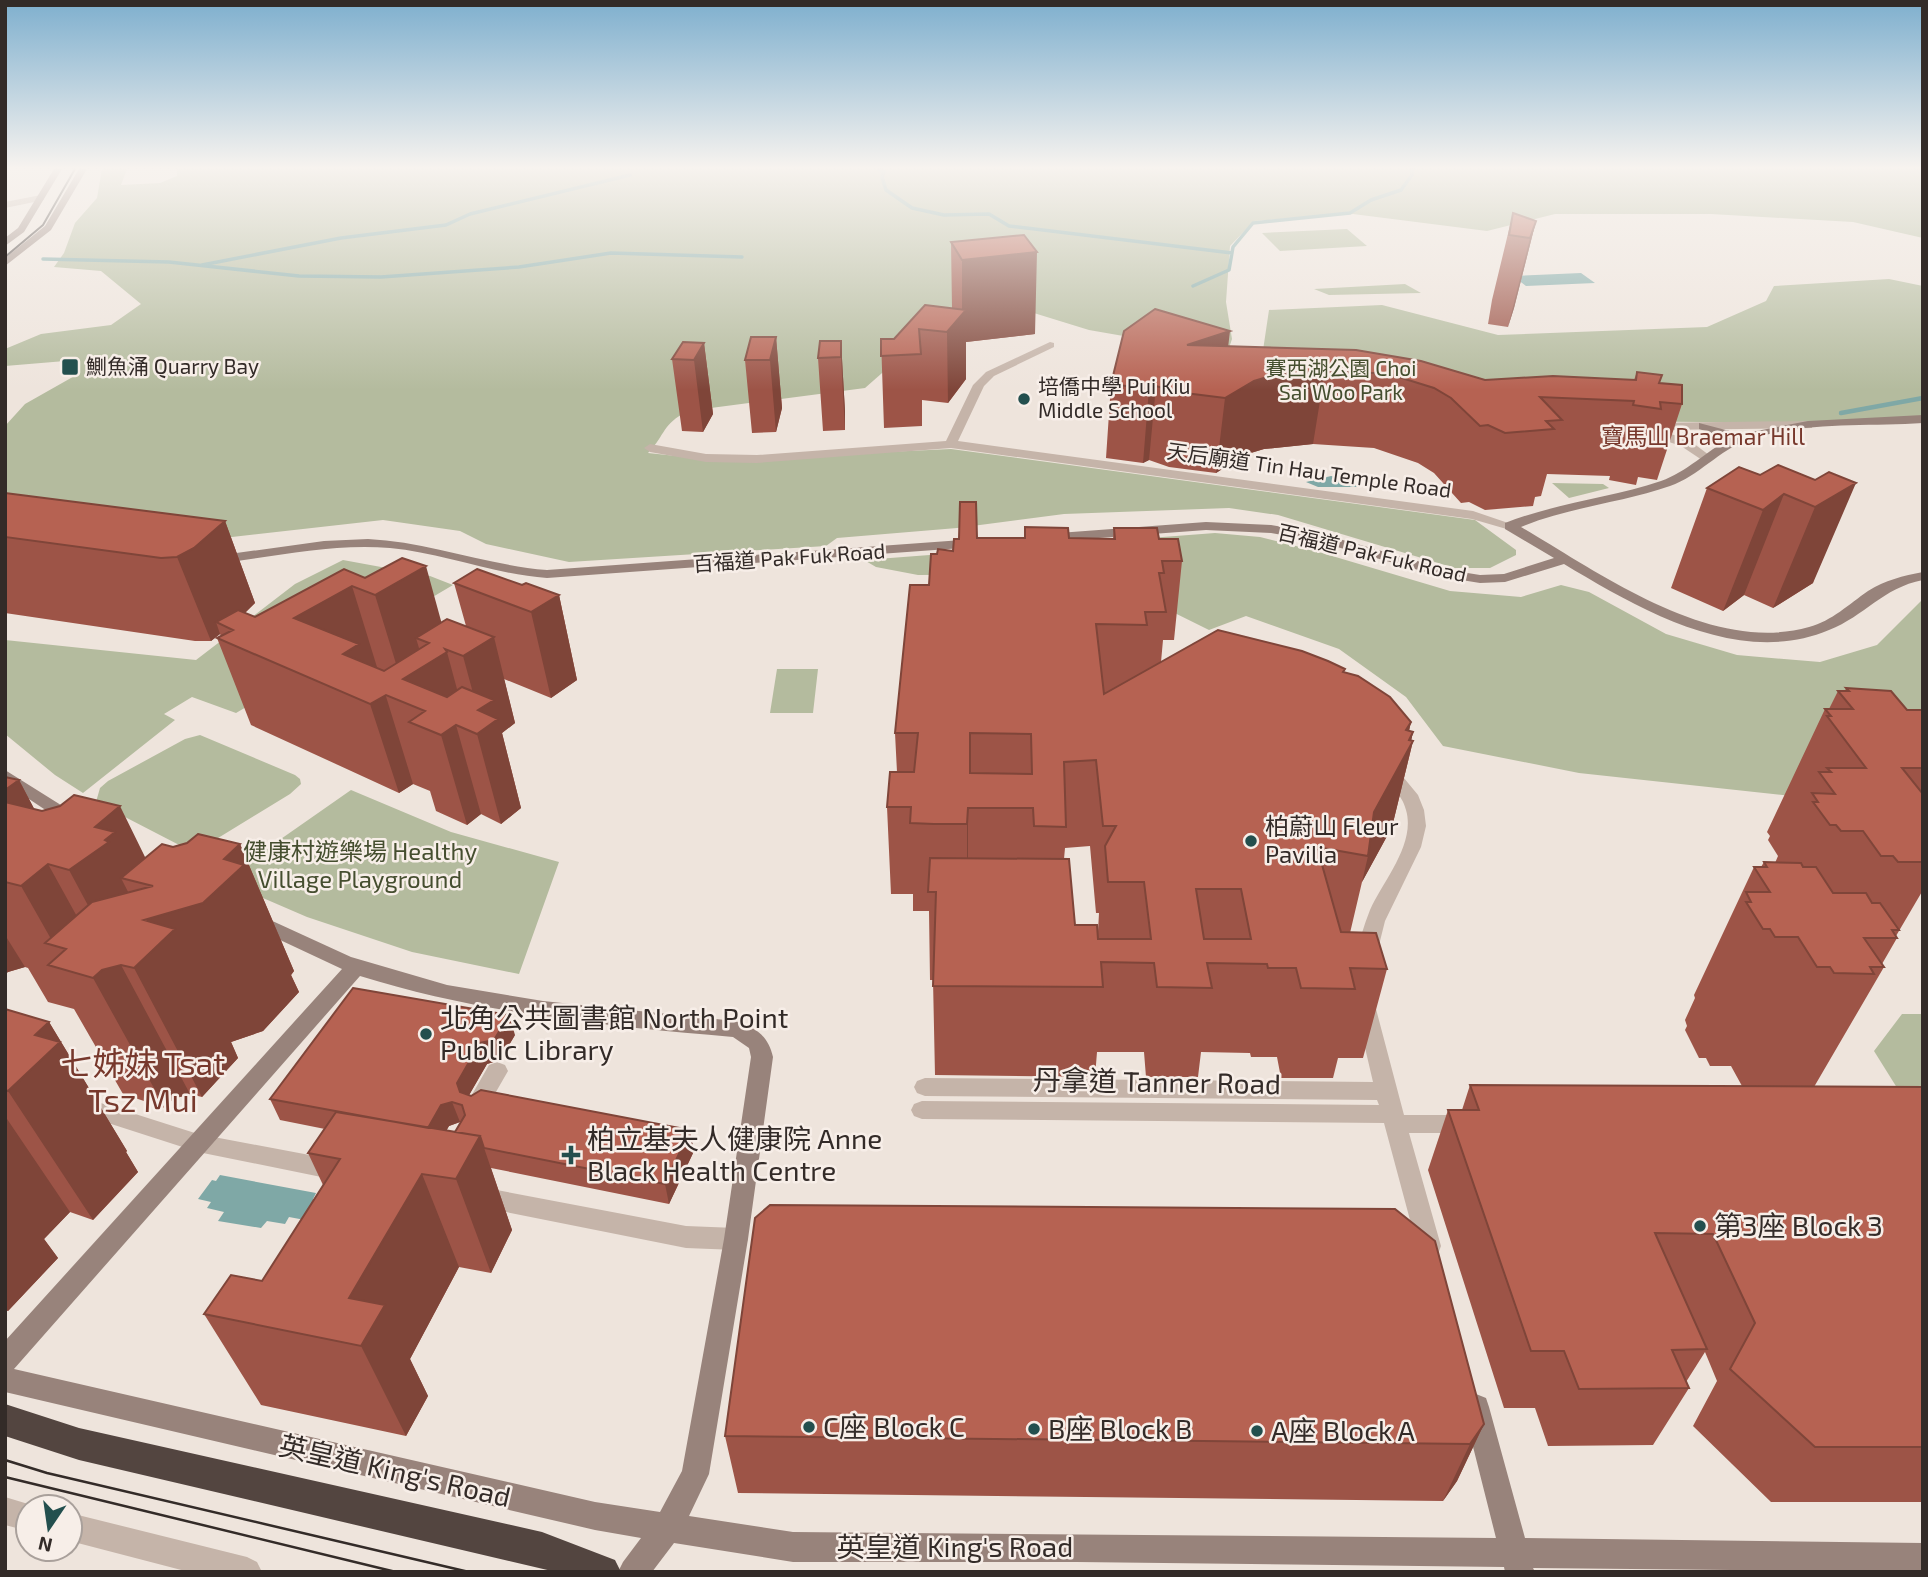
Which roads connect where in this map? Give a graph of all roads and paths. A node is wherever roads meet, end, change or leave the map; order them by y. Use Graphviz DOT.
graph roads {
  1 [pos="30,243"];
  2 [pos="5,263"];
  3 [pos="1050,345"];
  4 [pos="1923,419"];
  5 [pos="1840,425"];
  6 [pos="1703,426"];
  7 [pos="1740,438"];
  8 [pos="951,444"];
  9 [pos="650,448"];
  10 [pos="1705,458"];
  11 [pos="1510,526"];
  12 [pos="1028,539"];
  13 [pos="987,542"];
  14 [pos="1567,558"];
  15 [pos="199,561"];
  16 [pos="1923,576"];
  17 [pos="1368,758"];
  18 [pos="5,775"];
  19 [pos="91,832"];
  20 [pos="240,912"];
  21 [pos="356,967"];
  22 [pos="497,1070"];
  23 [pos="1386,1091"];
  24 [pos="59,1099"];
  25 [pos="477,1105"];
  26 [pos="1394,1119"];
  27 [pos="1491,1124"];
  28 [pos="198,1143"];
  29 [pos="357,1174"];
  30 [pos="464,1194"];
  31 [pos="749,1239"];
  32 [pos="1436,1271"];
  33 [pos="5,1360"];
  34 [pos="1468,1377"];
  35 [pos="5,1379"];
  36 [pos="5,1420"];
  37 [pos="668,1527"];
  38 [pos="84,1531"];
  39 [pos="1923,1558"];
  40 [pos="1518,1563"];
  41 [pos="247,1572"];
  42 [pos="603,1572"];
  43 [pos="633,1572"];
  1 -- 2 [label="street"];
  3 -- 8 [label="street"];
  4 -- 5 [label="street"];
  5 -- 6 [label="street"];
  5 -- 7 [label="street"];
  6 -- 7 [label="street"];
  6 -- 10 [label="street"];
  7 -- 10 [label="street"];
  8 -- 9 [label="street, 天后廟道 Tin Hau Temple Road"];
  8 -- 11 [label="street, 天后廟道 Tin Hau Temple Road"];
  10 -- 11 [label="street"];
  11 -- 14 [label="street, 天后廟道 Tin Hau Temple Road"];
  12 -- 14 [label="street, 百福道 Pak Fuk Road"];
  13 -- 15 [label="street, 百福道 Pak Fuk Road"];
  14 -- 16 [label="street, 天后廟道 Tin Hau Temple Road"];
  17 -- 23 [label="street"];
  18 -- 19 [label="street"];
  20 -- 21 [label="street"];
  21 -- 28 [label="street"];
  21 -- 31 [label="street"];
  22 -- 25 [label="street"];
  23 -- 26 [label="street"];
  23 -- 26 [label="street, 丹拿道 Tanner Road"];
  24 -- 28 [label="street"];
  26 -- 27 [label="street, 丹拿道 Tanner Road"];
  26 -- 32 [label="street"];
  28 -- 29 [label="street"];
  28 -- 33 [label="street"];
  30 -- 31 [label="street"];
  31 -- 37 [label="street"];
  34 -- 40 [label="street"];
  35 -- 37 [label="street, 英皇道 King's Road"];
  36 -- 42 [label="highway"];
  37 -- 40 [label="street, 英皇道 King's Road"];
  37 -- 43 [label="street"];
  38 -- 41 [label="street"];
  39 -- 40 [label="street, 英皇道 King's Road"];
}
